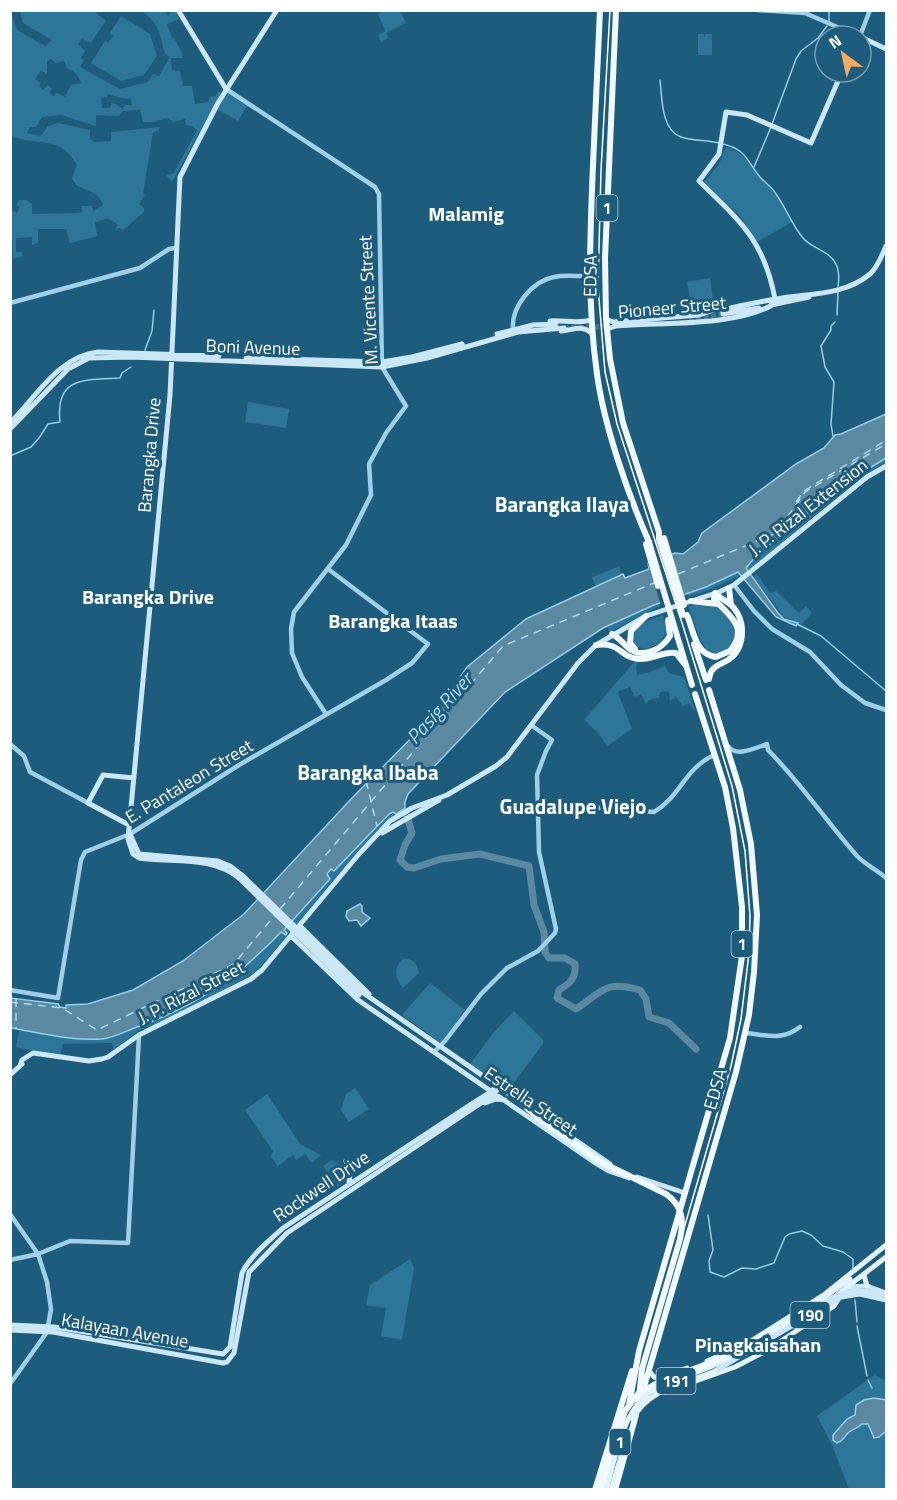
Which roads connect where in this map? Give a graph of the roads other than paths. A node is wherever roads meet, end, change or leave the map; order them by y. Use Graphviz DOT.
graph roads {
  1 [pos="177,10"];
  2 [pos="277,10"];
  3 [pos="600,10"];
  4 [pos="616,10"];
  5 [pos="758,10"];
  6 [pos="832,24"];
  7 [pos="837,84"];
  8 [pos="226,89"];
  9 [pos="886,246"];
  10 [pos="176,248"];
  11 [pos="589,287"];
  12 [pos="774,301"];
  13 [pos="10,303"];
  14 [pos="722,312"];
  15 [pos="700,318"];
  16 [pos="606,319"];
  17 [pos="591,320"];
  18 [pos="629,323"];
  19 [pos="564,326"];
  20 [pos="573,326"];
  21 [pos="607,329"];
  22 [pos="516,330"];
  23 [pos="592,334"];
  24 [pos="172,357"];
  25 [pos="382,364"];
  26 [pos="10,423"];
  27 [pos="10,429"];
  28 [pos="886,466"];
  29 [pos="328,569"];
  30 [pos="746,575"];
  31 [pos="731,586"];
  32 [pos="715,593"];
  33 [pos="691,601"];
  34 [pos="718,604"];
  35 [pos="731,605"];
  36 [pos="686,615"];
  37 [pos="646,616"];
  38 [pos="670,619"];
  39 [pos="612,634"];
  40 [pos="596,645"];
  41 [pos="614,645"];
  42 [pos="641,653"];
  43 [pos="686,666"];
  44 [pos="692,685"];
  45 [pos="709,690"];
  46 [pos="695,694"];
  47 [pos="886,710"];
  48 [pos="326,714"];
  49 [pos="531,726"];
  50 [pos="10,744"];
  51 [pos="726,744"];
  52 [pos="714,755"];
  53 [pos="134,778"];
  54 [pos="88,803"];
  55 [pos="538,815"];
  56 [pos="129,825"];
  57 [pos="130,834"];
  58 [pos="242,877"];
  59 [pos="886,878"];
  60 [pos="300,926"];
  61 [pos="291,936"];
  62 [pos="320,946"];
  63 [pos="313,957"];
  64 [pos="10,990"];
  65 [pos="361,995"];
  66 [pos="800,1028"];
  67 [pos="746,1033"];
  68 [pos="139,1035"];
  69 [pos="442,1046"];
  70 [pos="436,1053"];
  71 [pos="10,1075"];
  72 [pos="480,1084"];
  73 [pos="495,1089"];
  74 [pos="507,1101"];
  75 [pos="474,1105"];
  76 [pos="527,1108"];
  77 [pos="346,1161"];
  78 [pos="364,1178"];
  79 [pos="349,1185"];
  80 [pos="685,1193"];
  81 [pos="682,1206"];
  82 [pos="10,1214"];
  83 [pos="886,1247"];
  84 [pos="38,1254"];
  85 [pos="886,1257"];
  86 [pos="10,1260"];
  87 [pos="864,1275"];
  88 [pos="867,1286"];
  89 [pos="847,1287"];
  90 [pos="832,1288"];
  91 [pos="886,1298"];
  92 [pos="837,1301"];
  93 [pos="790,1322"];
  94 [pos="10,1325"];
  95 [pos="10,1330"];
  96 [pos="48,1330"];
  97 [pos="751,1341"];
  98 [pos="639,1351"];
  99 [pos="220,1355"];
  100 [pos="232,1357"];
  101 [pos="715,1371"];
  102 [pos="650,1372"];
  103 [pos="660,1377"];
  104 [pos="10,1384"];
  105 [pos="666,1387"];
  106 [pos="658,1393"];
  107 [pos="638,1406"];
  108 [pos="595,1490"];
  109 [pos="601,1490"];
  110 [pos="606,1490"];
  111 [pos="613,1490"];
  1 -- 8 [label="main road"];
  2 -- 8 [label="main road, Barangka Drive"];
  3 -- 11 [label="highway, EDSA / 1"];
  4 -- 16 [label="highway, EDSA / 1"];
  5 -- 6 [label="street"];
  7 -- 12 [label="main road"];
  8 -- 10 [label="main road, Barangka Drive"];
  8 -- 25 [label="street, M. Vicente Street"];
  9 -- 12 [label="main road, Pioneer Street"];
  10 -- 13 [label="street"];
  10 -- 24 [label="main road, Barangka Drive"];
  11 -- 17 [label="highway, EDSA / 1"];
  11 -- 22 [label="street"];
  12 -- 14 [label="main road, Pioneer Street"];
  12 -- 15 [label="main road, Pioneer Street"];
  12 -- 15 [label="main road, Pioneer Street"];
  15 -- 18 [label="main road, Pioneer Street"];
  16 -- 18 [label="main road, Pioneer Street"];
  16 -- 21 [label="highway, EDSA / 1"];
  17 -- 20 [label="main road, Boni Avenue"];
  17 -- 23 [label="highway, EDSA / 1"];
  18 -- 21 [label="main road, Pioneer Street"];
  19 -- 22 [label="main road, Boni Avenue"];
  20 -- 22 [label="main road, Boni Avenue"];
  20 -- 22 [label="main road, Boni Avenue"];
  20 -- 23 [label="main road, Boni Avenue"];
  21 -- 36 [label="highway, EDSA / 1, bridge"];
  22 -- 25 [label="main road, Boni Avenue"];
  23 -- 38 [label="highway, EDSA / 1, bridge"];
  24 -- 25 [label="main road, Boni Avenue"];
  24 -- 26 [label="main road, Boni Avenue"];
  24 -- 27 [label="main road, Boni Avenue"];
  24 -- 53 [label="main road, Barangka Drive"];
  25 -- 29 [label="street, M. Vicente Street"];
  28 -- 30 [label="main road, J. P. Rizal Extension"];
  29 -- 48 [label="street"];
  29 -- 48 [label="street, E. Pantaleon Street"];
  30 -- 31 [label="main road, J. P. Rizal Street"];
  31 -- 32 [label="main road, J. P. Rizal Street"];
  31 -- 35 [label="highway"];
  31 -- 47 [label="street"];
  32 -- 33 [label="main road, J. P. Rizal Street"];
  32 -- 34 [label="highway"];
  32 -- 35 [label="highway"];
  33 -- 34 [label="highway"];
  33 -- 37 [label="main road, J. P. Rizal Street"];
  34 -- 36 [label="highway"];
  35 -- 36 [label="highway, EDSA / 1"];
  37 -- 39 [label="main road, J. P. Rizal Street"];
  37 -- 42 [label="highway"];
  38 -- 42 [label="highway"];
  38 -- 43 [label="highway, EDSA / 1"];
  39 -- 40 [label="main road, J. P. Rizal Street"];
  39 -- 41 [label="highway"];
  39 -- 42 [label="highway"];
  40 -- 41 [label="highway"];
  40 -- 49 [label="main road, J. P. Rizal Street"];
  41 -- 43 [label="highway"];
  43 -- 44 [label="highway, EDSA / 1"];
  45 -- 51 [label="highway, EDSA / 1"];
  46 -- 52 [label="highway, EDSA / 1"];
  48 -- 57 [label="street, E. Pantaleon Street"];
  49 -- 55 [label="street"];
  49 -- 60 [label="main road, J. P. Rizal Street"];
  50 -- 54 [label="street"];
  51 -- 59 [label="street"];
  51 -- 67 [label="highway, EDSA / 1"];
  52 -- 55 [label="street"];
  52 -- 80 [label="highway, EDSA / 1"];
  53 -- 54 [label="main road"];
  53 -- 56 [label="main road, Barangka Drive"];
  54 -- 56 [label="main road"];
  55 -- 69 [label="street"];
  56 -- 57 [label="main road, Barangka Drive"];
  57 -- 58 [label="main road, Barangka Drive"];
  57 -- 64 [label="street, E. Pantaleon Street"];
  58 -- 65 [label="main road, Estrella Street, bridge"];
  60 -- 61 [label="main road, J. P. Rizal Street"];
  60 -- 62 [label="main road, Estrella Street"];
  61 -- 63 [label="main road, Estrella Street"];
  61 -- 68 [label="main road, J. P. Rizal Street"];
  62 -- 63 [label="main road"];
  62 -- 65 [label="main road, Estrella Street"];
  63 -- 65 [label="main road, Estrella Street"];
  65 -- 69 [label="main road, Estrella Street"];
  65 -- 70 [label="main road, Estrella Street"];
  66 -- 67 [label="street"];
  67 -- 102 [label="highway, EDSA / 1"];
  68 -- 71 [label="main road, J. P. Rizal Street"];
  68 -- 84 [label="street"];
  69 -- 70 [label="street"];
  69 -- 73 [label="main road, Estrella Street"];
  70 -- 72 [label="main road, Estrella Street"];
  72 -- 73 [label="main road, Estrella Street"];
  72 -- 75 [label="main road"];
  73 -- 74 [label="main road, Estrella Street"];
  73 -- 75 [label="main road, Rockwell Drive"];
  73 -- 76 [label="main road, Estrella Street"];
  74 -- 75 [label="main road"];
  74 -- 81 [label="main road, Estrella Street"];
  75 -- 78 [label="main road, Rockwell Drive"];
  76 -- 80 [label="main road, Estrella Street"];
  76 -- 107 [label="highway, bridge"];
  77 -- 79 [label="main road"];
  78 -- 79 [label="main road, Rockwell Drive"];
  78 -- 100 [label="main road, Rockwell Drive"];
  79 -- 99 [label="main road, Rockwell Drive"];
  80 -- 81 [label="highway, EDSA / 1"];
  81 -- 98 [label="highway, EDSA / 1"];
  82 -- 84 [label="street"];
  83 -- 90 [label="main road, 190"];
  83 -- 93 [label="main road, bridge"];
  84 -- 86 [label="street"];
  84 -- 96 [label="street"];
  85 -- 87 [label="main road, 190"];
  87 -- 88 [label="main road"];
  87 -- 89 [label="main road, 190"];
  88 -- 89 [label="main road"];
  88 -- 91 [label="main road"];
  89 -- 90 [label="main road"];
  89 -- 92 [label="main road"];
  89 -- 105 [label="main road, 190"];
  90 -- 97 [label="main road, 190"];
  91 -- 92 [label="main road"];
  91 -- 93 [label="main road, 191, bridge"];
  91 -- 101 [label="main road, 191, bridge"];
  92 -- 101 [label="main road, bridge"];
  92 -- 106 [label="main road"];
  93 -- 110 [label="main road, 191, bridge"];
  94 -- 96 [label="main road, Kalayaan Avenue"];
  95 -- 96 [label="main road, Kalayaan Avenue"];
  96 -- 99 [label="main road, Kalayaan Avenue"];
  96 -- 100 [label="main road, Kalayaan Avenue"];
  96 -- 104 [label="street"];
  97 -- 103 [label="main road, 190"];
  97 -- 109 [label="highway, bridge"];
  98 -- 108 [label="highway, 1"];
  98 -- 110 [label="highway, EDSA / 1"];
  99 -- 100 [label="main road, Kalayaan Avenue"];
  101 -- 111 [label="main road, 191, bridge"];
  102 -- 103 [label="main road"];
  102 -- 107 [label="highway, EDSA / 1"];
  103 -- 105 [label="main road"];
  103 -- 106 [label="main road"];
  105 -- 106 [label="main road, 190"];
  106 -- 107 [label="main road"];
  107 -- 111 [label="highway, EDSA / 1"];
}
